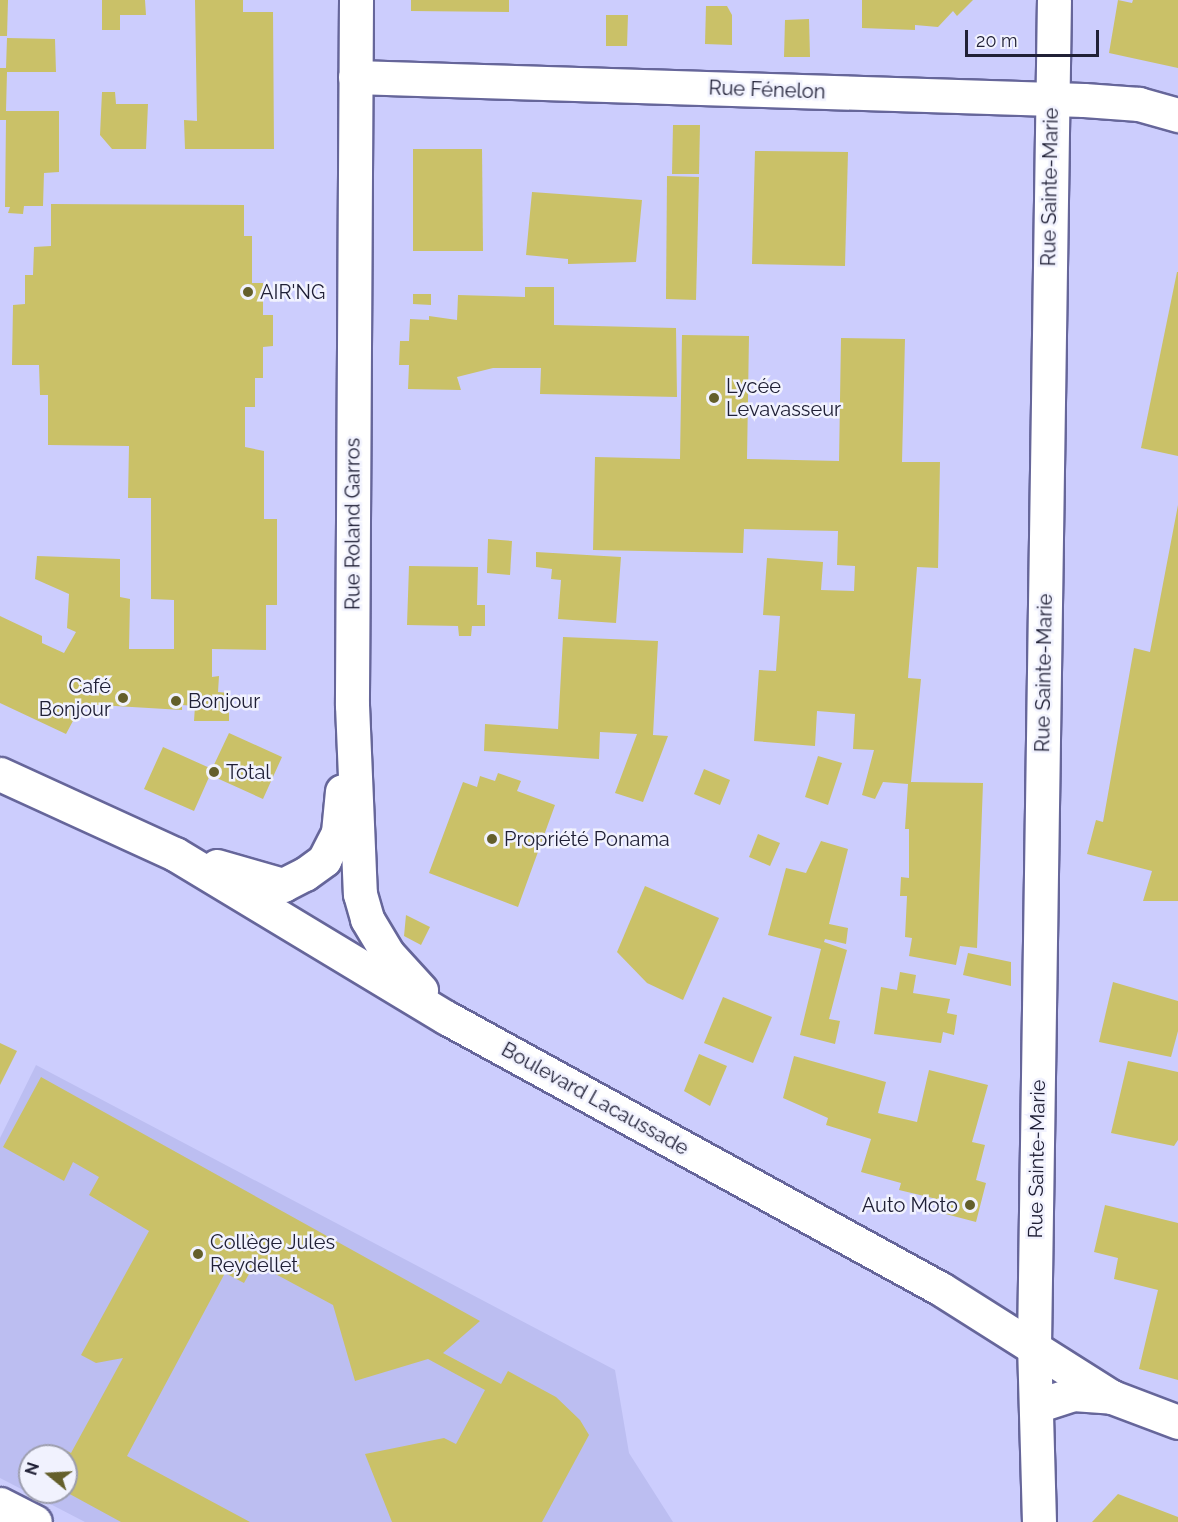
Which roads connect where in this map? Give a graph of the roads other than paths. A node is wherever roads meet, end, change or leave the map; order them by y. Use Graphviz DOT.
graph roads {
  1 [pos="356,0"];
  2 [pos="1054,0"];
  3 [pos="355,77"];
  4 [pos="1052,99"];
  5 [pos="1178,115"];
  6 [pos="352,705"];
  7 [pos="0,774"];
  8 [pos="175,854"];
  9 [pos="447,1018"];
  10 [pos="1034,1346"];
  11 [pos="1112,1397"];
  12 [pos="1036,1406"];
  13 [pos="1178,1422"];
  14 [pos="0,1504"];
  15 [pos="35,1522"];
  16 [pos="1039,1522"];
  1 -- 3 [label="street, Rue Roland Garros"];
  2 -- 4 [label="street, Rue Sainte-Marie"];
  3 -- 4 [label="street, Rue Fénelon"];
  3 -- 6 [label="street, Rue Roland Garros"];
  4 -- 5 [label="street, Rue Fénelon"];
  4 -- 10 [label="street, Rue Sainte-Marie"];
  6 -- 8 [label="street"];
  6 -- 9 [label="street, Rue Roland Garros"];
  7 -- 8 [label="street, Boulevard Lacaussade"];
  8 -- 9 [label="street, Boulevard Lacaussade"];
  9 -- 10 [label="street, Boulevard Lacaussade"];
  10 -- 11 [label="street, Boulevard Lacaussade"];
  10 -- 12 [label="street"];
  11 -- 12 [label="street"];
  11 -- 13 [label="street"];
  12 -- 16 [label="street"];
  14 -- 15 [label="street"];
}
